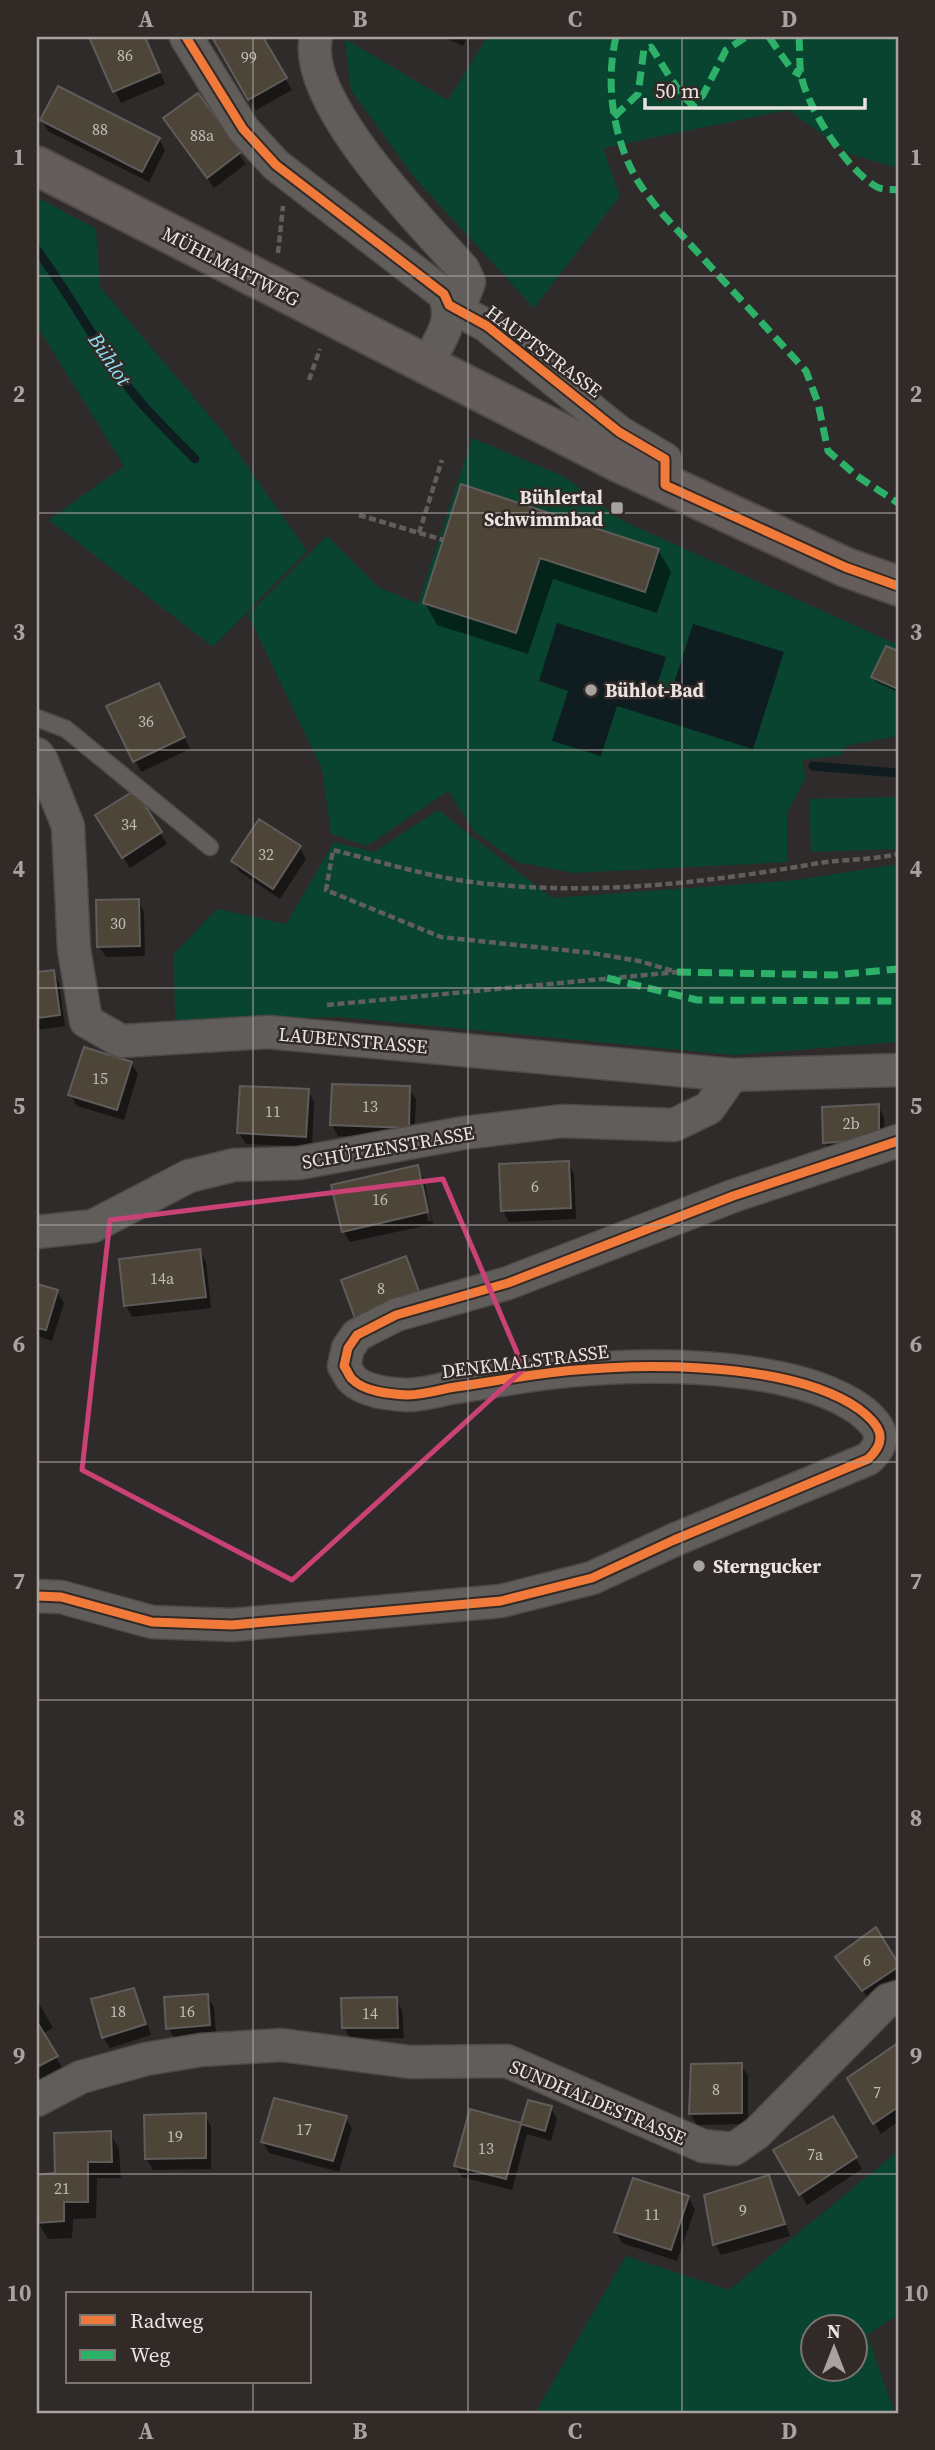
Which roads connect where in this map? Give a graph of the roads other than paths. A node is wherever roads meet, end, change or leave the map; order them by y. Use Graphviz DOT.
graph roads {
  1 [pos="186,37"];
  2 [pos="316,37"];
  3 [pos="38,167"];
  4 [pos="449,305"];
  5 [pos="427,364"];
  6 [pos="665,485"];
  7 [pos="898,586"];
  8 [pos="37,718"];
  9 [pos="37,754"];
  10 [pos="211,847"];
  11 [pos="898,1070"];
  12 [pos="732,1075"];
  13 [pos="898,1141"];
  14 [pos="37,1232"];
  15 [pos="37,1596"];
  16 [pos="898,1997"];
  17 [pos="37,2100"];
  1 -- 4 [label="street, HAUPTSTRASSE"];
  2 -- 4 [label="street"];
  3 -- 5 [label="main road, MÜHLMATTWEG"];
  4 -- 5 [label="street"];
  4 -- 6 [label="street, HAUPTSTRASSE"];
  5 -- 6 [label="main road"];
  6 -- 7 [label="main road"];
  8 -- 10 [label="lane"];
  9 -- 12 [label="street, LAUBENSTRASSE"];
  11 -- 12 [label="street, LAUBENSTRASSE"];
  12 -- 14 [label="street, SCHÜTZENSTRASSE"];
  13 -- 15 [label="street, DENKMALSTRASSE"];
  16 -- 17 [label="street, SUNDHALDESTRASSE"];
}
